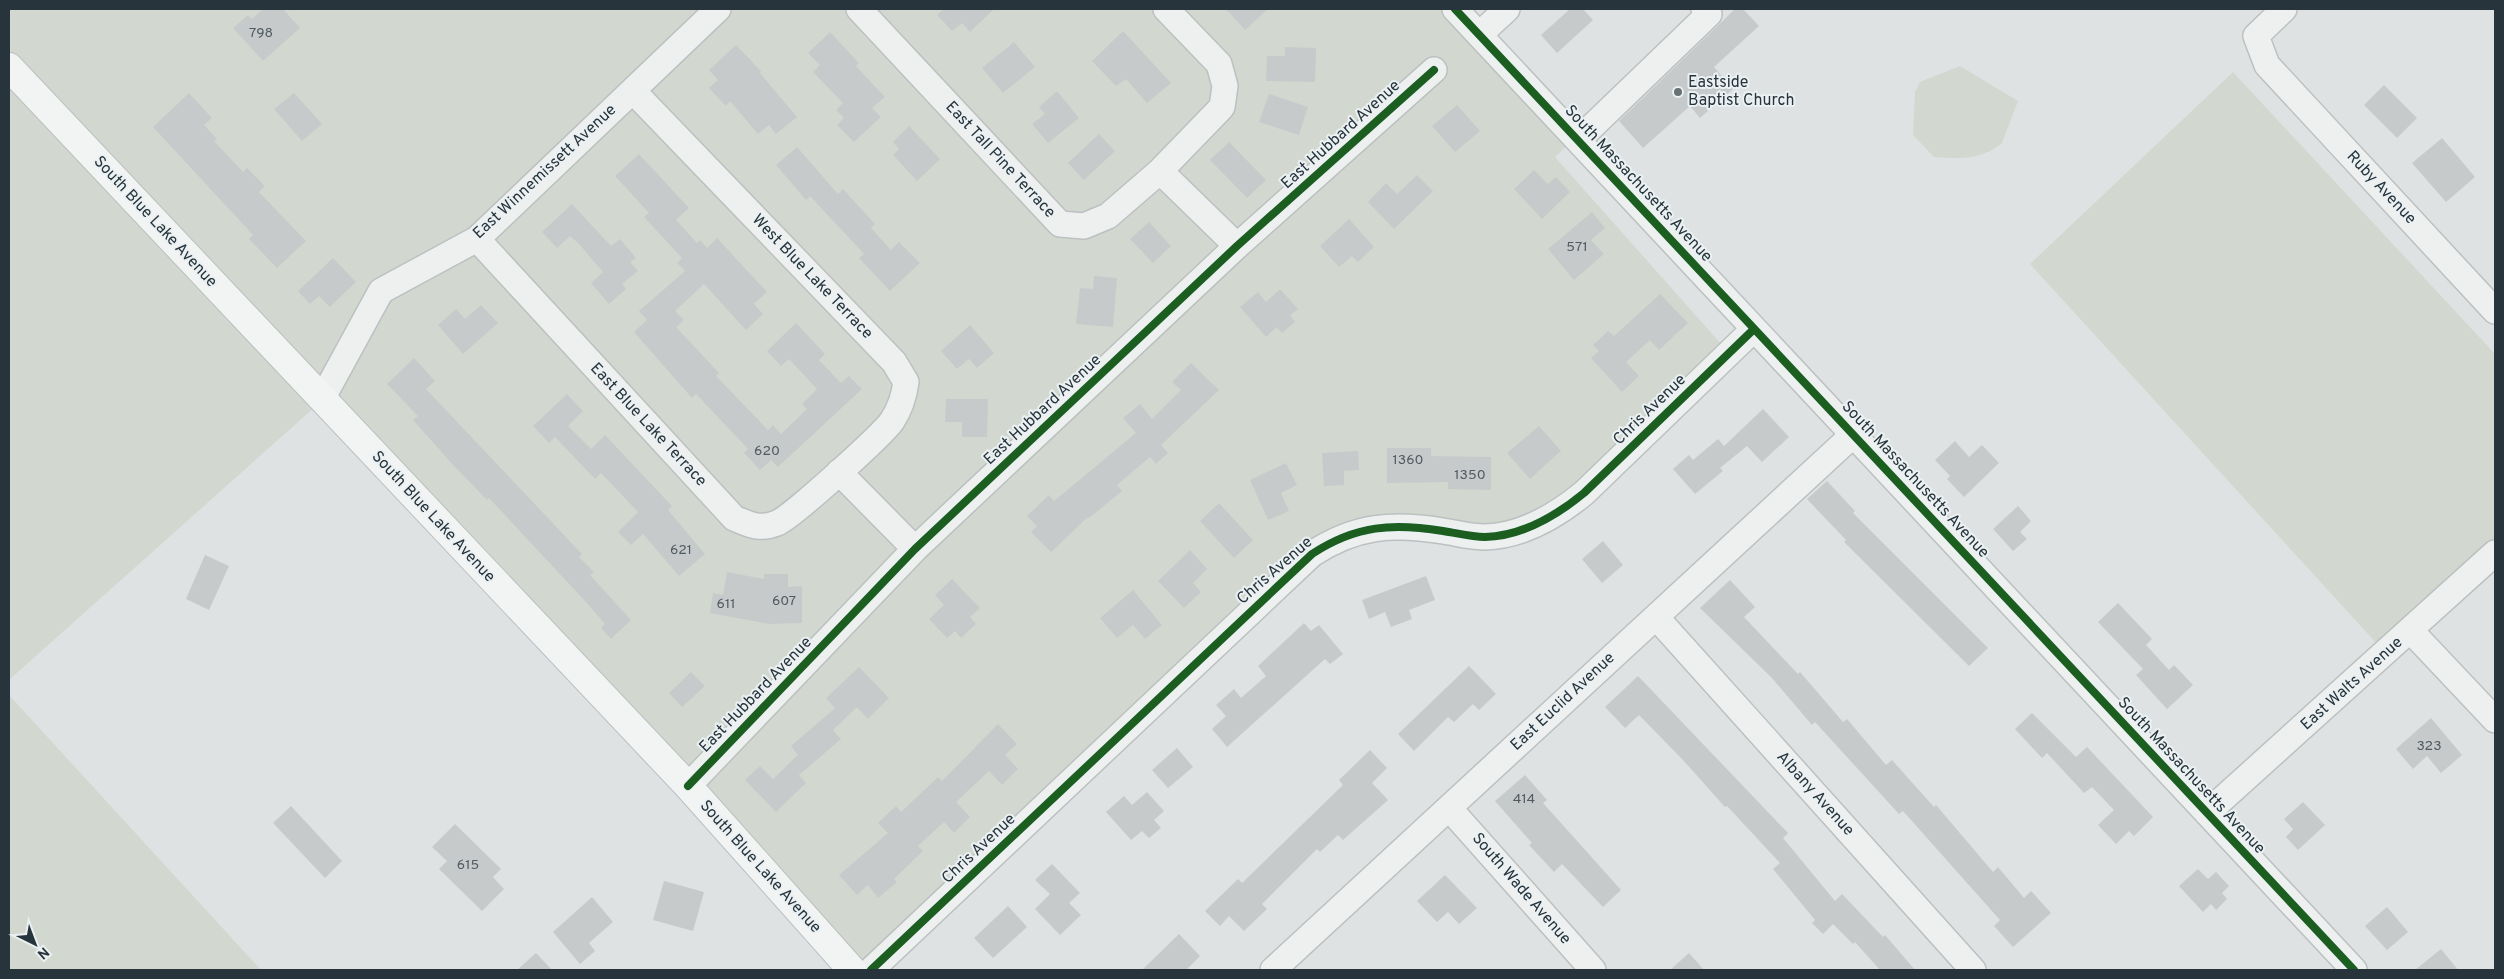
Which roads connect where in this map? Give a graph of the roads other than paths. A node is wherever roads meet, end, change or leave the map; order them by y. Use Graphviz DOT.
graph roads {
  1 [pos="718,9"];
  2 [pos="859,9"];
  3 [pos="1166,9"];
  4 [pos="1455,9"];
  5 [pos="1507,9"];
  6 [pos="2284,9"];
  7 [pos="1706,12"];
  8 [pos="1480,34"];
  9 [pos="9,67"];
  10 [pos="1434,70"];
  11 [pos="633,91"];
  12 [pos="1578,140"];
  13 [pos="1160,171"];
  14 [pos="477,238"];
  15 [pos="1237,246"];
  16 [pos="2495,310"];
  17 [pos="1754,329"];
  18 [pos="322,399"];
  19 [pos="1854,434"];
  20 [pos="839,472"];
  21 [pos="915,549"];
  22 [pos="2495,553"];
  23 [pos="1656,617"];
  24 [pos="2411,631"];
  25 [pos="2495,720"];
  26 [pos="688,786"];
  27 [pos="1449,808"];
  28 [pos="2207,813"];
  29 [pos="852,970"];
  30 [pos="871,970"];
  31 [pos="1273,970"];
  32 [pos="1593,970"];
  33 [pos="1973,970"];
  34 [pos="2354,970"];
  1 -- 11 [label="street, East Winnemissett Avenue"];
  2 -- 13 [label="street, East Tall Pine Terrace"];
  3 -- 13 [label="street, East Tall Pine Terrace"];
  4 -- 8 [label="street, South Massachusetts Avenue"];
  5 -- 8 [label="street"];
  6 -- 16 [label="street, Ruby Avenue"];
  7 -- 12 [label="street"];
  8 -- 12 [label="street, South Massachusetts Avenue"];
  9 -- 18 [label="main road, South Blue Lake Avenue"];
  10 -- 15 [label="street, East Hubbard Avenue"];
  11 -- 14 [label="street, East Winnemissett Avenue"];
  11 -- 20 [label="street, West Blue Lake Terrace"];
  12 -- 17 [label="street, South Massachusetts Avenue"];
  13 -- 15 [label="street"];
  14 -- 18 [label="street, East Winnemissett Avenue"];
  14 -- 20 [label="street, East Blue Lake Terrace"];
  15 -- 21 [label="street, East Hubbard Avenue"];
  17 -- 19 [label="street, South Massachusetts Avenue"];
  17 -- 30 [label="street, Chris Avenue"];
  18 -- 26 [label="main road, South Blue Lake Avenue"];
  19 -- 23 [label="street, East Euclid Avenue"];
  19 -- 28 [label="street, South Massachusetts Avenue"];
  20 -- 21 [label="street"];
  21 -- 26 [label="street, East Hubbard Avenue"];
  22 -- 24 [label="street, East Walts Avenue"];
  23 -- 27 [label="street, East Euclid Avenue"];
  23 -- 33 [label="street, Albany Avenue"];
  24 -- 25 [label="street"];
  24 -- 28 [label="street, East Walts Avenue"];
  26 -- 29 [label="main road, South Blue Lake Avenue"];
  27 -- 31 [label="street, East Euclid Avenue"];
  27 -- 32 [label="street, South Wade Avenue"];
  28 -- 34 [label="street, South Massachusetts Avenue"];
}
